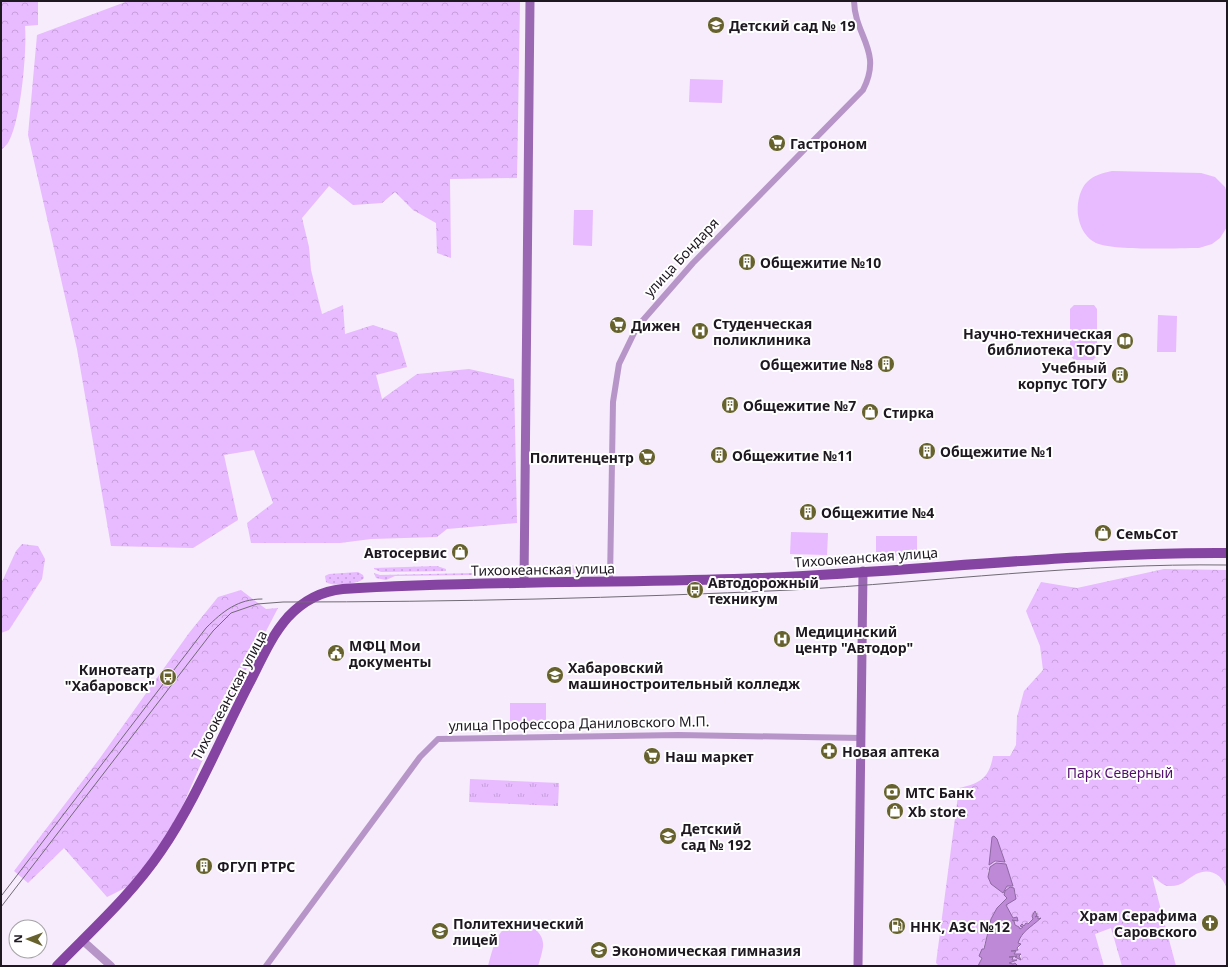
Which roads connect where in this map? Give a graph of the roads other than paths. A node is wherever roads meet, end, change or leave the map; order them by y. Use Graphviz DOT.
graph roads {
  1 [pos="530,1"];
  2 [pos="854,1"];
  3 [pos="1227,553"];
  4 [pos="863,571"];
  5 [pos="610,581"];
  6 [pos="524,583"];
  7 [pos="862,738"];
  8 [pos="82,940"];
  9 [pos="57,966"];
  10 [pos="111,966"];
  11 [pos="266,966"];
  12 [pos="858,966"];
  1 -- 6 [label="main road"];
  2 -- 5 [label="street, улица Бондаря"];
  3 -- 4 [label="main road, Тихоокеанская улица"];
  4 -- 5 [label="main road, Тихоокеанская улица"];
  4 -- 7 [label="main road"];
  5 -- 6 [label="main road, Тихоокеанская улица"];
  6 -- 8 [label="main road, Тихоокеанская улица"];
  7 -- 11 [label="street, улица Профессора Даниловского М.П."];
  7 -- 12 [label="main road"];
  8 -- 9 [label="main road, Тихоокеанская улица"];
  8 -- 10 [label="street"];
}
